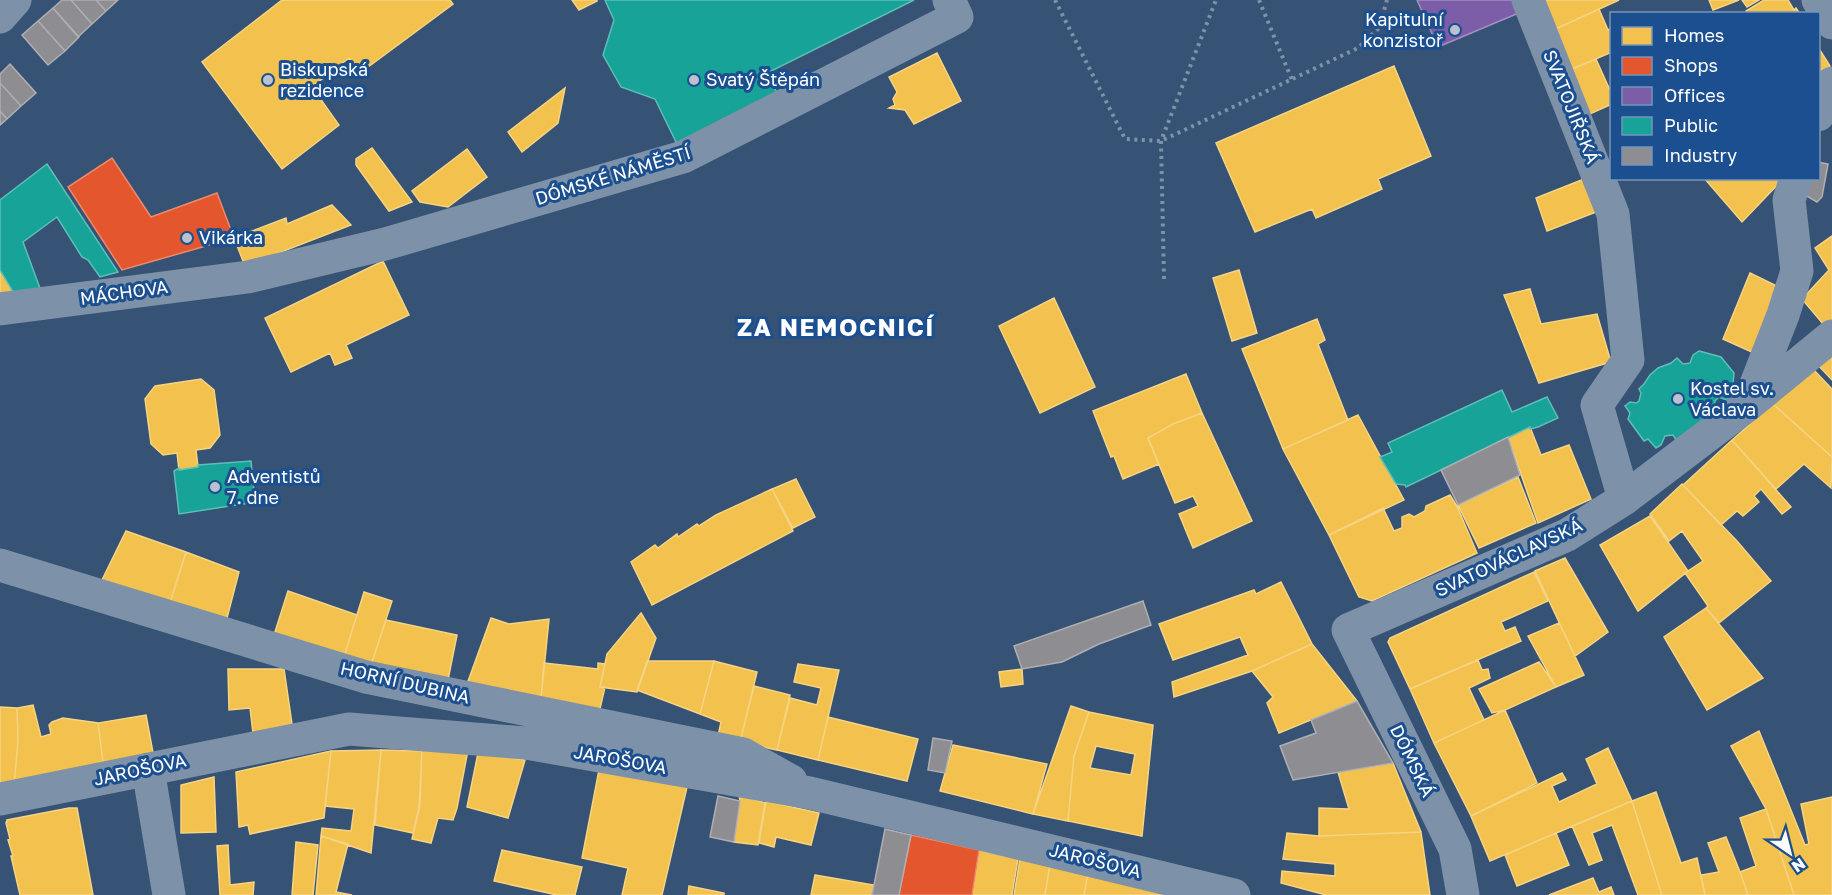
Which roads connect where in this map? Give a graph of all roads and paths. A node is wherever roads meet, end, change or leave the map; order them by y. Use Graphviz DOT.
graph roads {
  1 [pos="15,0"];
  2 [pos="1055,0"];
  3 [pos="1216,0"];
  4 [pos="1259,0"];
  5 [pos="1387,0"];
  6 [pos="1528,0"];
  7 [pos="1818,0"];
  8 [pos="953,9"];
  9 [pos="0,17"];
  10 [pos="1832,23"];
  11 [pos="1292,80"];
  12 [pos="1832,83"];
  13 [pos="1820,110"];
  14 [pos="1161,141"];
  15 [pos="1795,180"];
  16 [pos="248,277"];
  17 [pos="1164,279"];
  18 [pos="0,309"];
  19 [pos="1832,336"];
  20 [pos="1749,404"];
  21 [pos="1624,498"];
  22 [pos="0,565"];
  23 [pos="1348,630"];
  24 [pos="148,769"];
  25 [pos="810,793"];
  26 [pos="0,799"];
  27 [pos="169,895"];
  28 [pos="1234,895"];
  29 [pos="1463,895"];
  1 -- 9 [label="street"];
  2 -- 14 [label="path"];
  3 -- 14 [label="path"];
  4 -- 11 [label="path"];
  5 -- 11 [label="path"];
  6 -- 21 [label="street, SVATOJIŘSKÁ"];
  7 -- 10 [label="street"];
  8 -- 16 [label="street, DÓMSKÉ NÁMĚSTÍ"];
  11 -- 14 [label="path"];
  12 -- 13 [label="street"];
  14 -- 17 [label="path"];
  15 -- 20 [label="street"];
  16 -- 18 [label="street, MÁCHOVA"];
  19 -- 20 [label="street, SVATOVÁCLAVSKÁ"];
  20 -- 21 [label="street, SVATOVÁCLAVSKÁ"];
  21 -- 23 [label="street, SVATOVÁCLAVSKÁ"];
  22 -- 25 [label="street, HORNÍ DUBINA"];
  23 -- 29 [label="street, DÓMSKÁ"];
  24 -- 25 [label="street, JAROŠOVA"];
  24 -- 26 [label="street, JAROŠOVA"];
  24 -- 27 [label="street"];
  25 -- 28 [label="street, JAROŠOVA"];
}
